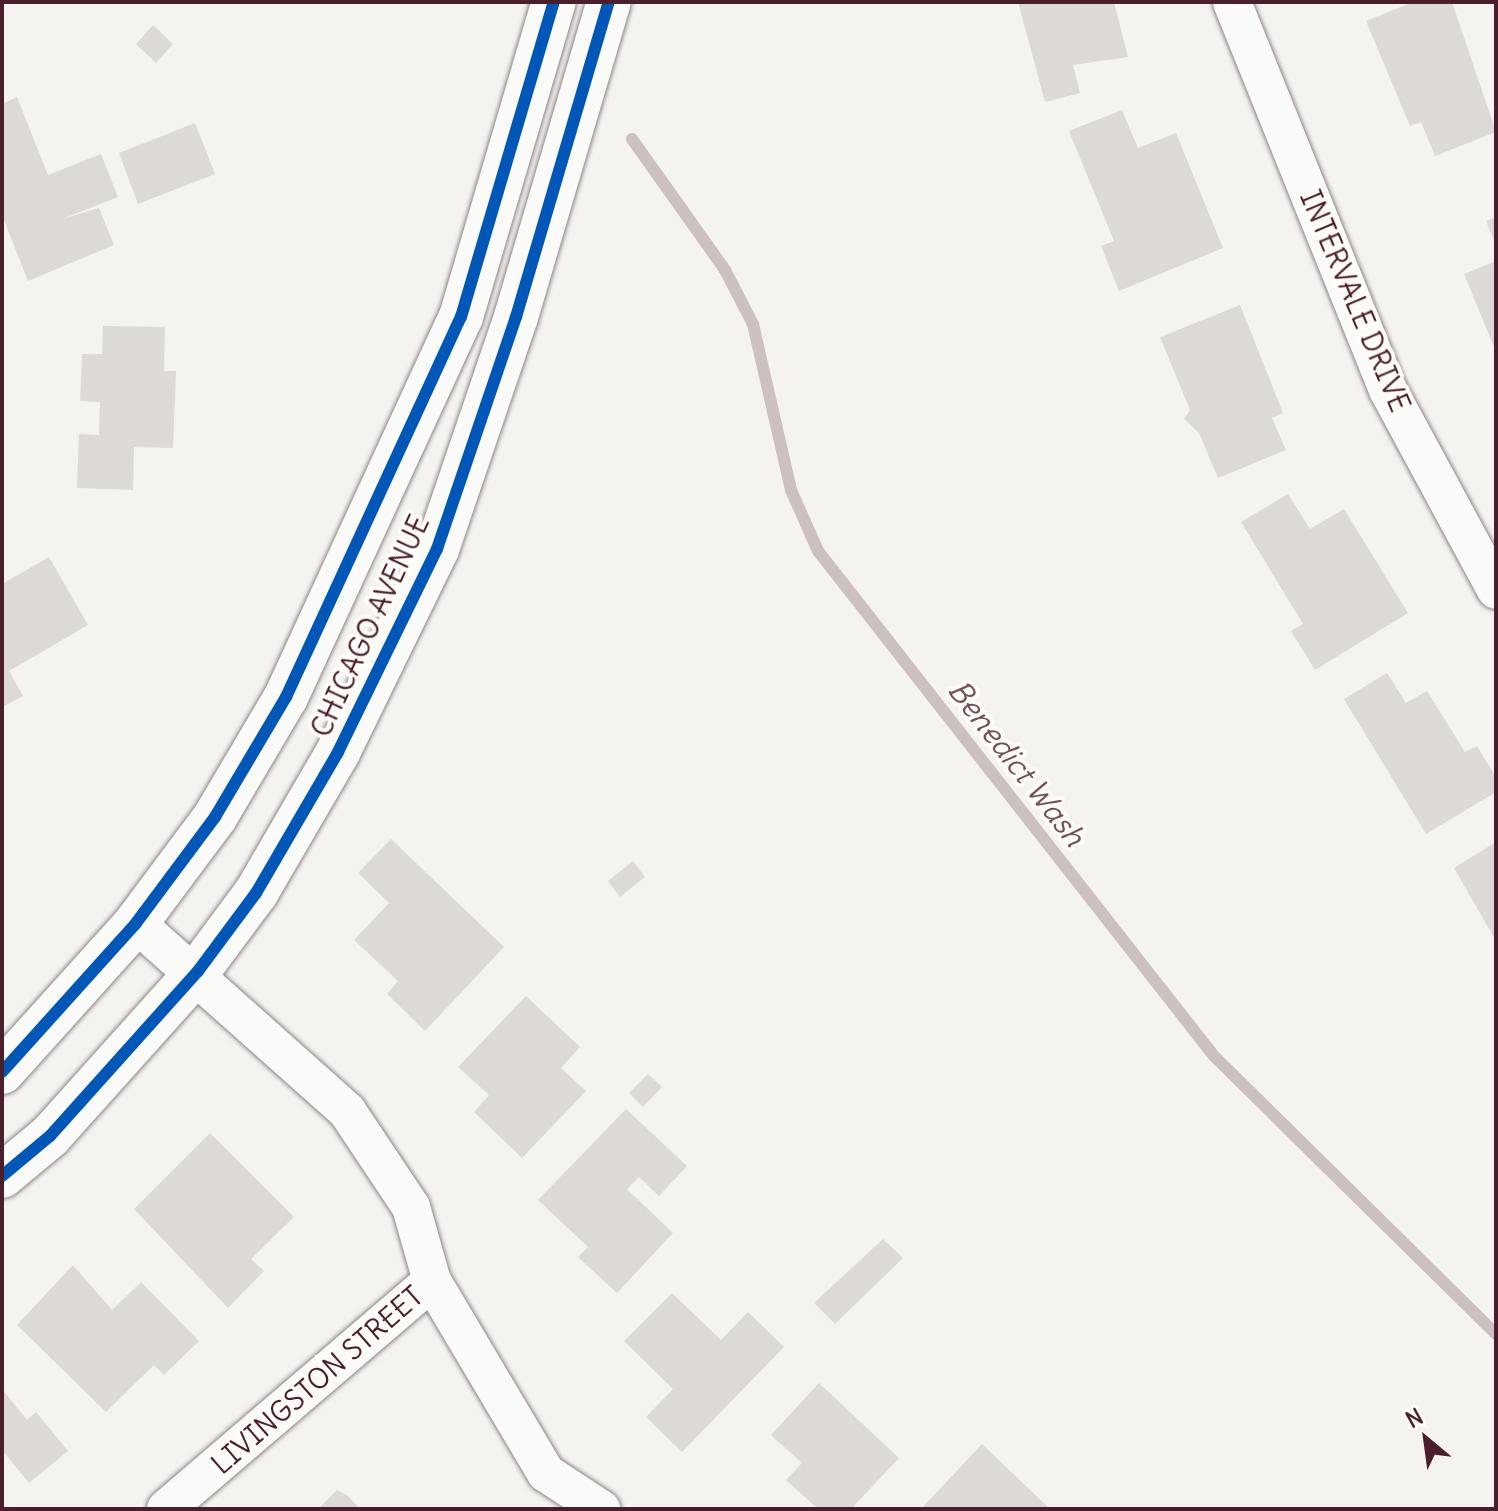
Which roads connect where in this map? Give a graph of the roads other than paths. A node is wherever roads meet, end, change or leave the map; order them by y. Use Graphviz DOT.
graph roads {
  1 [pos="554,2"];
  2 [pos="609,2"];
  3 [pos="1232,2"];
  4 [pos="1490,567"];
  5 [pos="136,923"];
  6 [pos="198,971"];
  7 [pos="2,1072"];
  8 [pos="2,1176"];
  9 [pos="432,1281"];
  10 [pos="166,1509"];
  11 [pos="601,1509"];
  1 -- 5 [label="main road, CHICAGO AVENUE"];
  2 -- 6 [label="main road, CHICAGO AVENUE"];
  3 -- 4 [label="street, INTERVALE DRIVE"];
  5 -- 6 [label="street"];
  5 -- 7 [label="main road, CHICAGO AVENUE"];
  6 -- 8 [label="main road, CHICAGO AVENUE"];
  6 -- 9 [label="street"];
  9 -- 10 [label="street, LIVINGSTON STREET"];
  9 -- 11 [label="street"];
}
